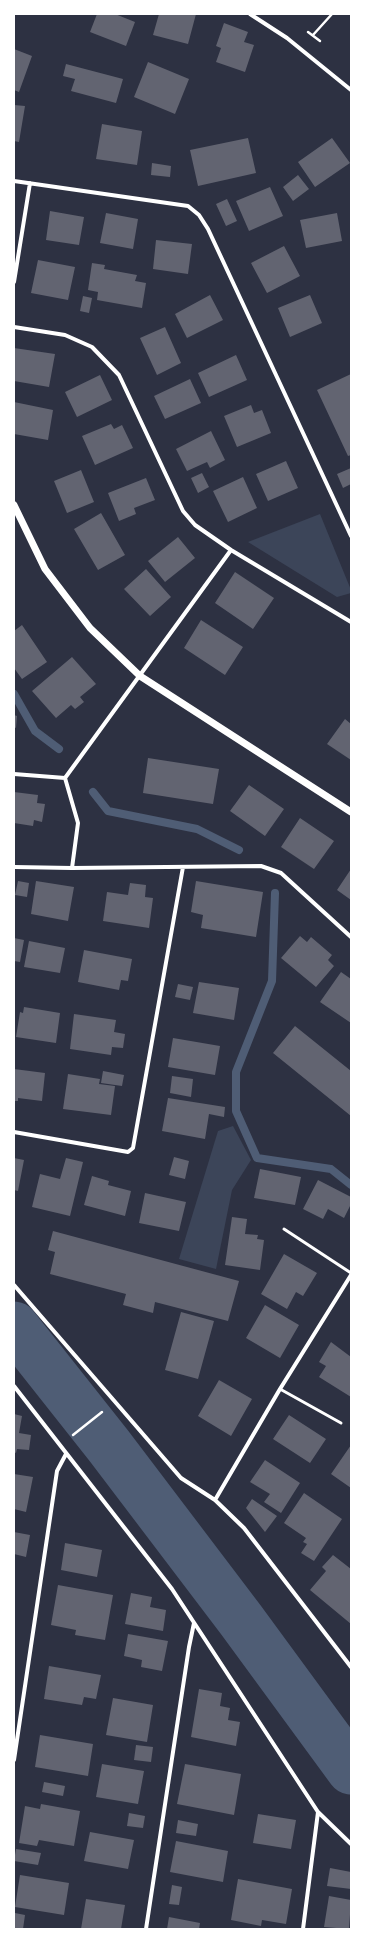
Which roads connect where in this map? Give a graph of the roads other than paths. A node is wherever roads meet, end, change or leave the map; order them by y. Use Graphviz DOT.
graph roads {
  1 [pos="250,14"];
  2 [pos="351,90"];
  3 [pos="14,181"];
  4 [pos="30,183"];
  5 [pos="14,282"];
  6 [pos="14,327"];
  7 [pos="14,505"];
  8 [pos="351,536"];
  9 [pos="231,550"];
  10 [pos="351,622"];
  11 [pos="140,676"];
  12 [pos="14,774"];
  13 [pos="65,778"];
  14 [pos="351,812"];
  15 [pos="14,866"];
  16 [pos="183,867"];
  17 [pos="72,868"];
  18 [pos="351,937"];
  19 [pos="14,1132"];
  20 [pos="284,1229"];
  21 [pos="351,1274"];
  22 [pos="14,1285"];
  23 [pos="14,1386"];
  24 [pos="280,1389"];
  25 [pos="341,1423"];
  26 [pos="66,1454"];
  27 [pos="215,1500"];
  28 [pos="194,1623"];
  29 [pos="351,1667"];
  30 [pos="14,1760"];
  31 [pos="318,1812"];
  32 [pos="351,1844"];
  33 [pos="146,1929"];
  34 [pos="302,1929"];
  1 -- 2 [label="street"];
  3 -- 4 [label="street"];
  4 -- 5 [label="street"];
  4 -- 8 [label="street"];
  6 -- 9 [label="street"];
  7 -- 11 [label="street"];
  9 -- 10 [label="street"];
  9 -- 11 [label="street"];
  11 -- 13 [label="street"];
  11 -- 14 [label="street"];
  12 -- 13 [label="street"];
  13 -- 17 [label="street"];
  15 -- 17 [label="street"];
  16 -- 17 [label="street"];
  16 -- 18 [label="street"];
  16 -- 19 [label="street"];
  20 -- 21 [label="lane"];
  21 -- 24 [label="street"];
  22 -- 27 [label="street"];
  23 -- 26 [label="street"];
  24 -- 25 [label="lane"];
  24 -- 27 [label="street"];
  26 -- 28 [label="street"];
  26 -- 30 [label="street"];
  27 -- 29 [label="street"];
  28 -- 31 [label="street"];
  28 -- 33 [label="street"];
  31 -- 32 [label="street"];
  31 -- 34 [label="street"];
}
